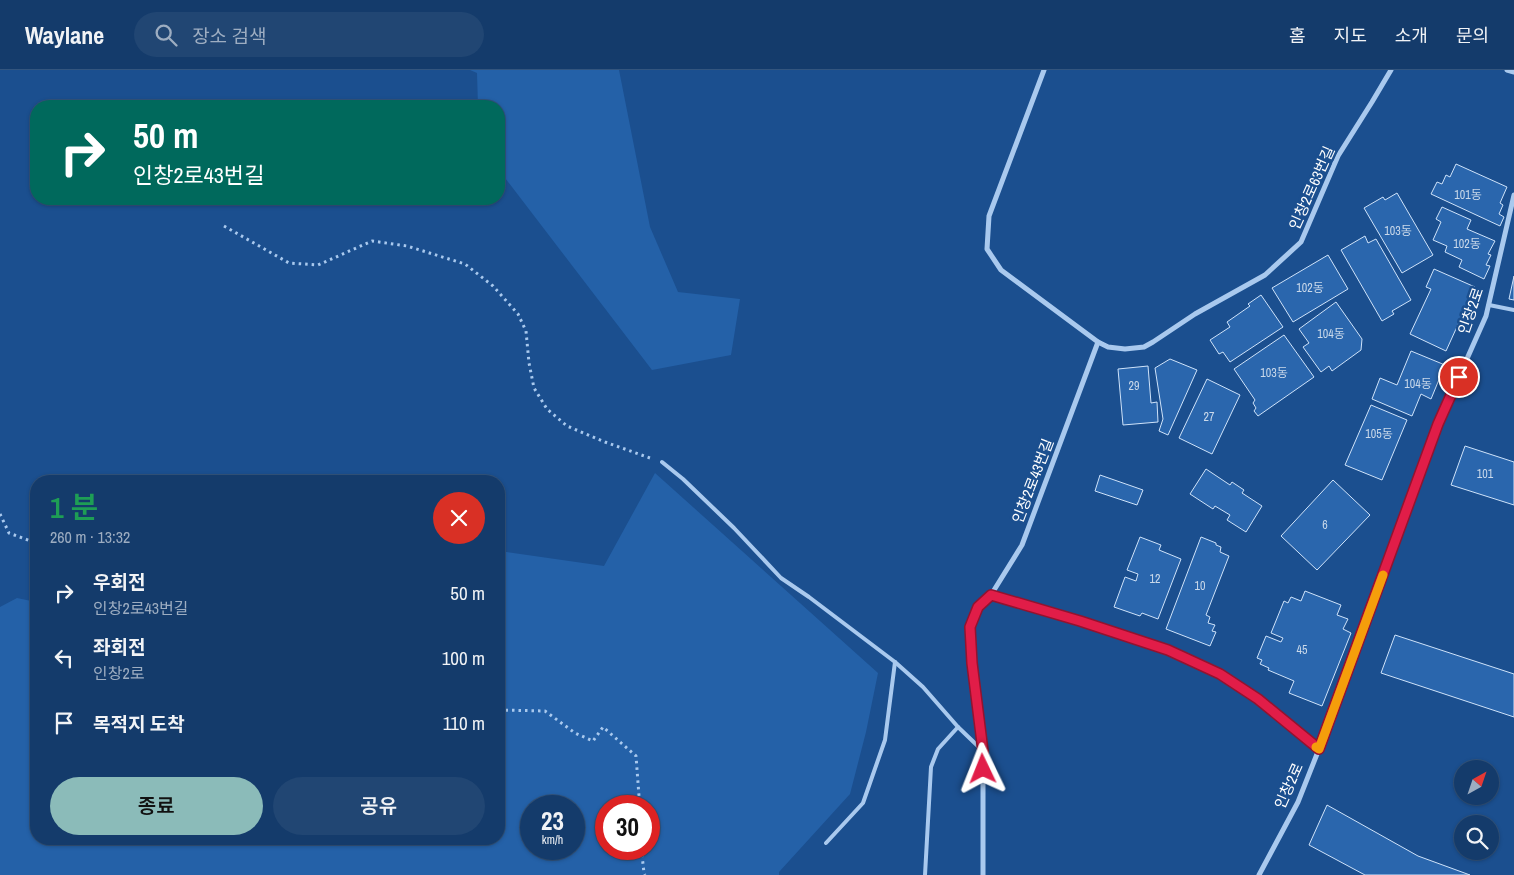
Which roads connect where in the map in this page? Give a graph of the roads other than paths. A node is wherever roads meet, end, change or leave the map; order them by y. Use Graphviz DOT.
graph roads {
  1 [pos="1044,70"];
  2 [pos="1391,70"];
  3 [pos="1507,70"];
  4 [pos="1514,72"];
  5 [pos="1514,195"];
  6 [pos="1489,305"];
  7 [pos="1514,310"];
  8 [pos="1098,342"];
  9 [pos="662,462"];
  10 [pos="991,595"];
  11 [pos="895,662"];
  12 [pos="958,727"];
  13 [pos="1319,749"];
  14 [pos="983,751"];
  15 [pos="826,843"];
  16 [pos="925,875"];
  17 [pos="984,875"];
  18 [pos="1258,875"];
  1 -- 8 [label="street"];
  2 -- 8 [label="street, 인창2로63번길"];
  3 -- 4 [label="street"];
  5 -- 6 [label="street, 인창2로"];
  6 -- 7 [label="lane"];
  6 -- 13 [label="street, 인창2로"];
  8 -- 10 [label="street, 인창2로43번길"];
  9 -- 11 [label="lane"];
  10 -- 13 [label="street"];
  10 -- 14 [label="street, 인창2로43번길"];
  11 -- 12 [label="lane"];
  11 -- 15 [label="lane"];
  12 -- 14 [label="lane"];
  12 -- 16 [label="lane"];
  13 -- 18 [label="street, 인창2로"];
  14 -- 17 [label="street, 인창2로43번길"];
}
